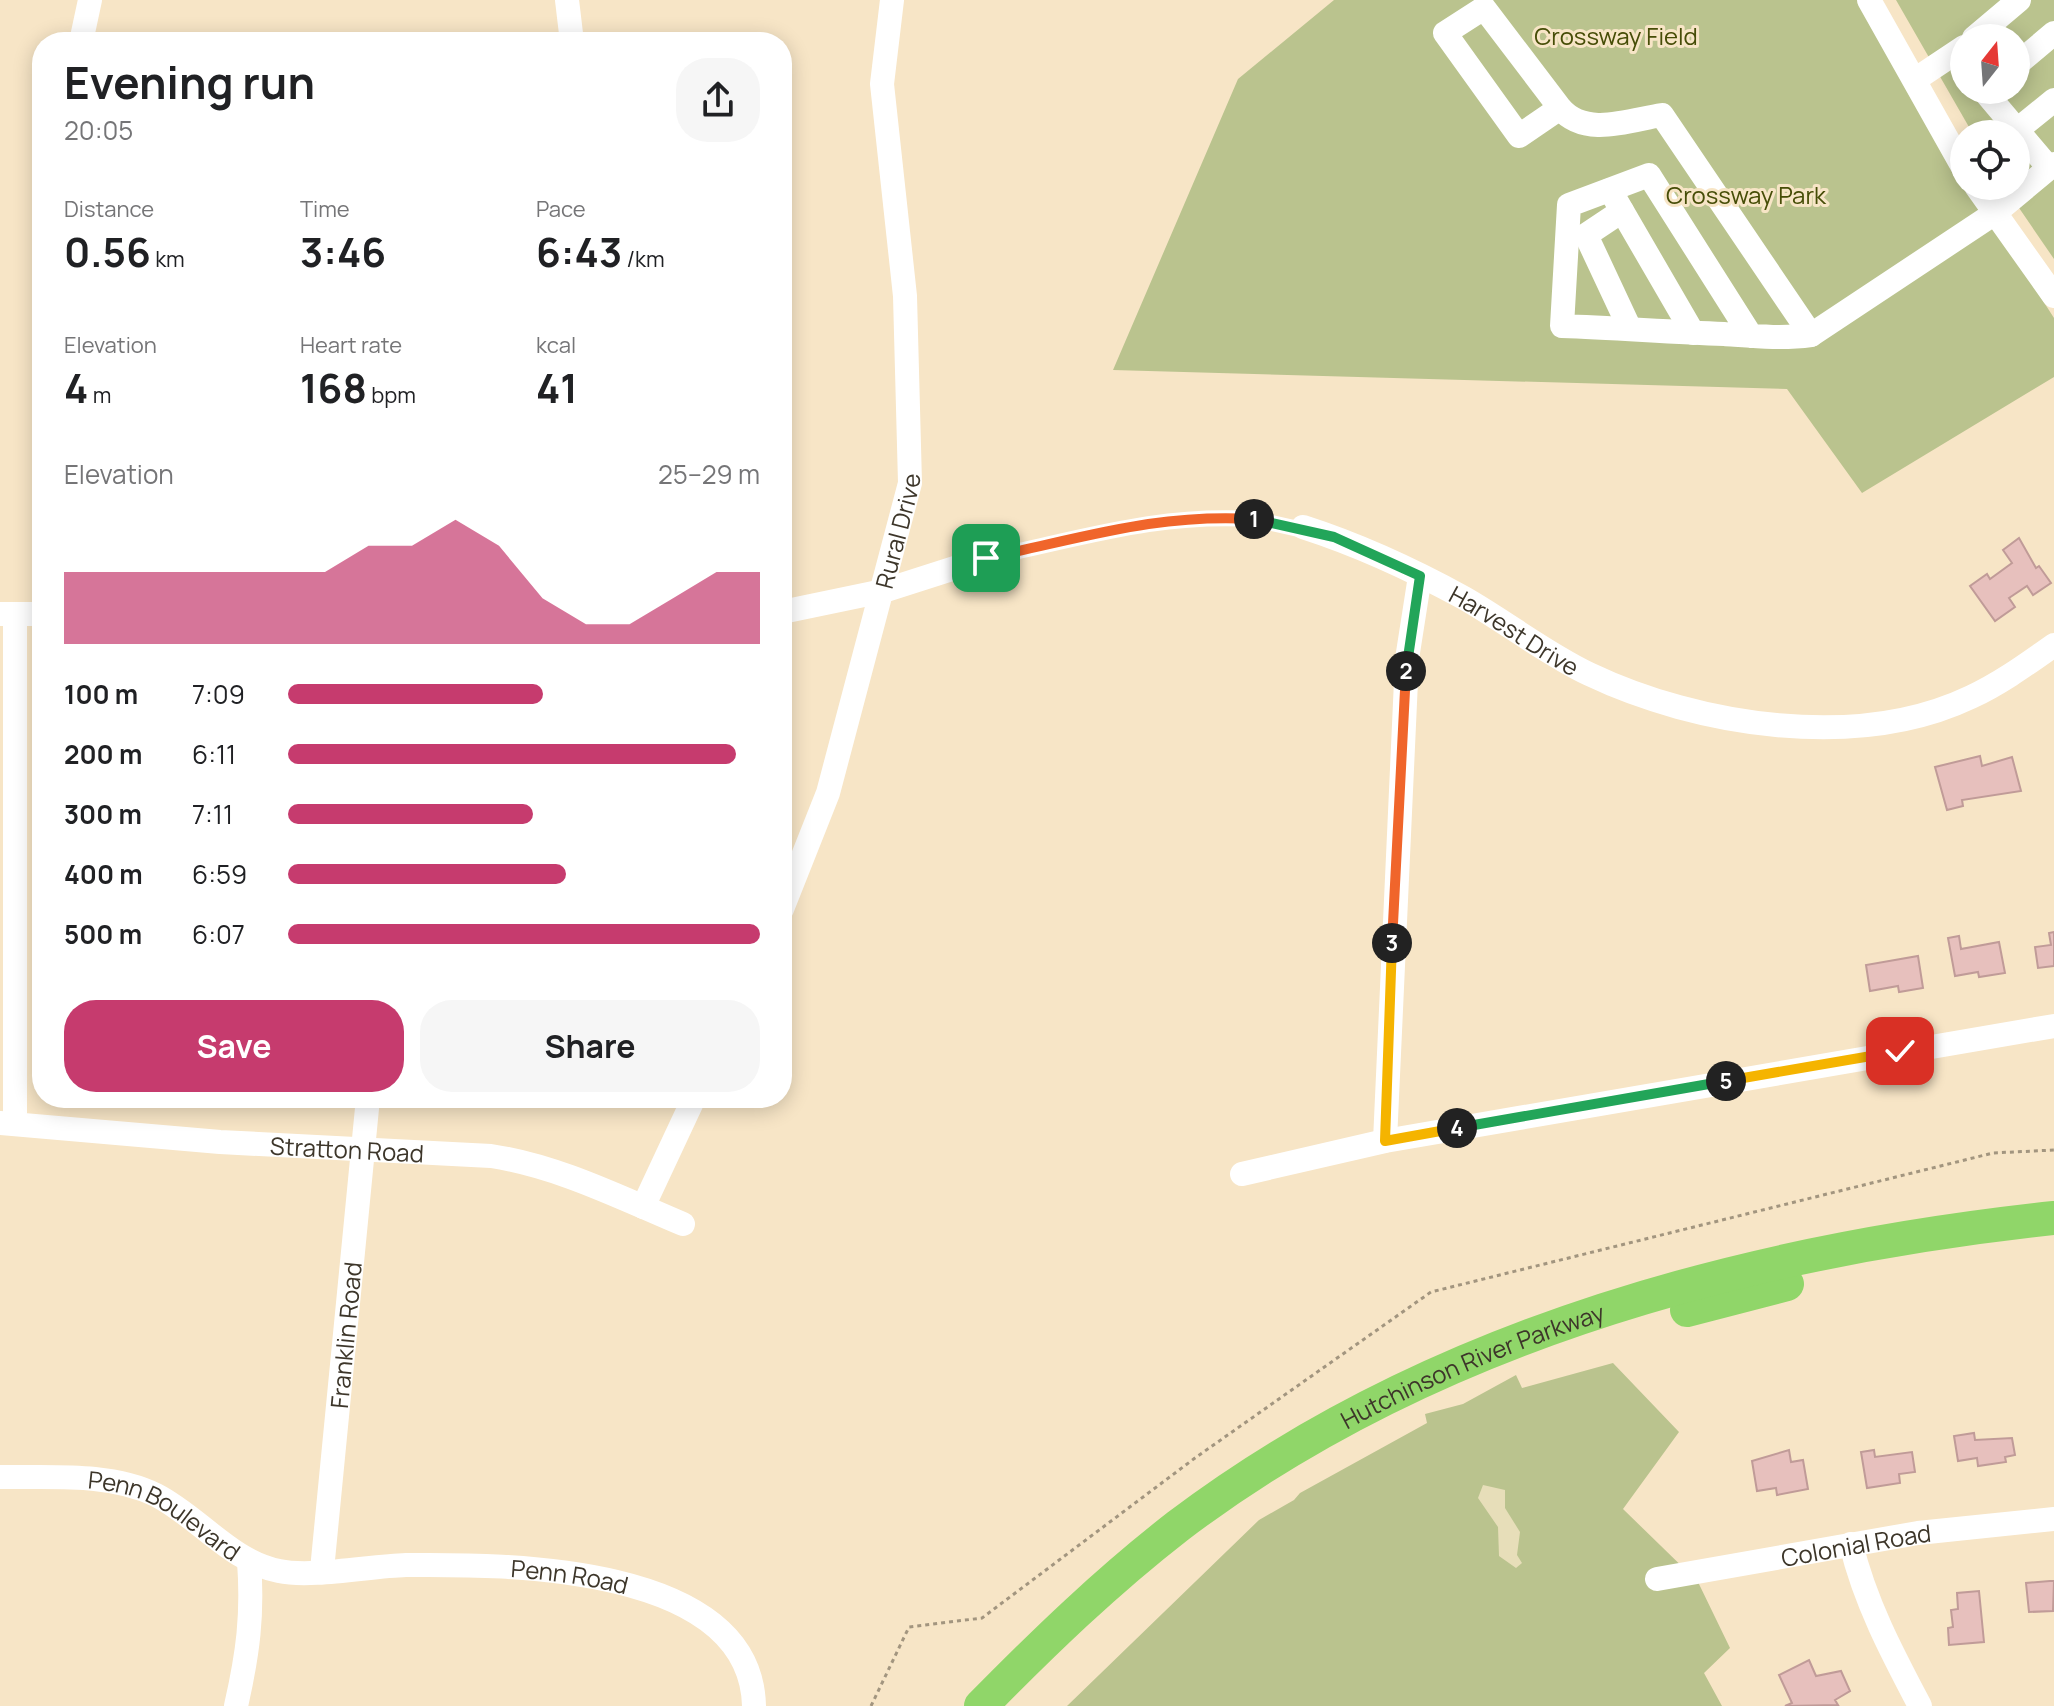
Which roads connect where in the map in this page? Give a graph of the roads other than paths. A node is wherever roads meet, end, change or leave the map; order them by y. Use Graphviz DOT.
graph roads {
  1 [pos="90,0"];
  2 [pos="567,0"];
  3 [pos="892,0"];
  4 [pos="1869,0"];
  5 [pos="2019,0"];
  6 [pos="1992,24"];
  7 [pos="83,32"];
  8 [pos="571,32"];
  9 [pos="2054,33"];
  10 [pos="2030,53"];
  11 [pos="1950,57"];
  12 [pos="1916,79"];
  13 [pos="2054,100"];
  14 [pos="1996,104"];
  15 [pos="1562,111"];
  16 [pos="2009,120"];
  17 [pos="2029,120"];
  18 [pos="1950,143"];
  19 [pos="2030,144"];
  20 [pos="2051,166"];
  21 [pos="1610,190"];
  22 [pos="1986,200"];
  23 [pos="1622,211"];
  24 [pos="1995,213"];
  25 [pos="2054,296"];
  26 [pos="1630,329"];
  27 [pos="1693,333"];
  28 [pos="1811,335"];
  29 [pos="1751,336"];
  30 [pos="1303,527"];
  31 [pos="986,558"];
  32 [pos="1420,576"];
  33 [pos="883,591"];
  34 [pos="792,610"];
  35 [pos="8,614"];
  36 [pos="32,614"];
  37 [pos="2054,645"];
  38 [pos="792,884"];
  39 [pos="2054,1026"];
  40 [pos="367,1108"];
  41 [pos="689,1108"];
  42 [pos="8,1124"];
  43 [pos="1385,1141"];
  44 [pos="363,1149"];
  45 [pos="1242,1174"];
  46 [pos="2054,1205"];
  47 [pos="643,1207"];
  48 [pos="2054,1218"];
  49 [pos="683,1224"];
  50 [pos="1963,1229"];
  51 [pos="2054,1240"];
  52 [pos="0,1477"];
  53 [pos="2054,1519"];
  54 [pos="1851,1544"];
  55 [pos="249,1561"];
  56 [pos="322,1570"];
  57 [pos="1657,1579"];
  58 [pos="236,1706"];
  59 [pos="754,1706"];
  60 [pos="981,1706"];
  61 [pos="1013,1706"];
  62 [pos="1920,1706"];
  1 -- 7 [label="street"];
  2 -- 8 [label="street"];
  3 -- 33 [label="street, Rural Drive"];
  4 -- 12 [label="street"];
  5 -- 6 [label="street"];
  9 -- 10 [label="street"];
  11 -- 12 [label="street"];
  12 -- 18 [label="street"];
  13 -- 17 [label="street"];
  14 -- 16 [label="street"];
  15 -- 15 [label="street"];
  15 -- 28 [label="street"];
  19 -- 20 [label="street"];
  20 -- 24 [label="street"];
  21 -- 23 [label="street"];
  21 -- 26 [label="street"];
  21 -- 29 [label="street"];
  22 -- 24 [label="street"];
  23 -- 26 [label="street"];
  23 -- 27 [label="street"];
  24 -- 25 [label="street"];
  24 -- 28 [label="street"];
  26 -- 27 [label="street"];
  27 -- 29 [label="street"];
  28 -- 29 [label="street"];
  30 -- 32 [label="street, Harvest Drive"];
  31 -- 33 [label="street"];
  32 -- 37 [label="street, Harvest Drive"];
  32 -- 43 [label="street"];
  33 -- 34 [label="street"];
  33 -- 38 [label="street, Rural Drive"];
  35 -- 36 [label="street"];
  35 -- 42 [label="street"];
  39 -- 43 [label="street"];
  40 -- 44 [label="street, Franklin Road"];
  41 -- 47 [label="street"];
  42 -- 44 [label="street, Stratton Road"];
  43 -- 45 [label="street"];
  44 -- 47 [label="street, Stratton Road"];
  44 -- 56 [label="street, Franklin Road"];
  46 -- 50 [label="highway"];
  47 -- 49 [label="street, Stratton Road"];
  48 -- 50 [label="highway, Hutchinson River Parkway"];
  50 -- 60 [label="highway, Hutchinson River Parkway"];
  51 -- 61 [label="highway, Hutchinson River Parkway"];
  52 -- 55 [label="street, Penn Boulevard"];
  53 -- 54 [label="street, Colonial Road"];
  54 -- 57 [label="street, Colonial Road"];
  54 -- 62 [label="street"];
  55 -- 56 [label="street, Penn Boulevard"];
  55 -- 58 [label="street"];
  56 -- 59 [label="street, Penn Road"];
}
